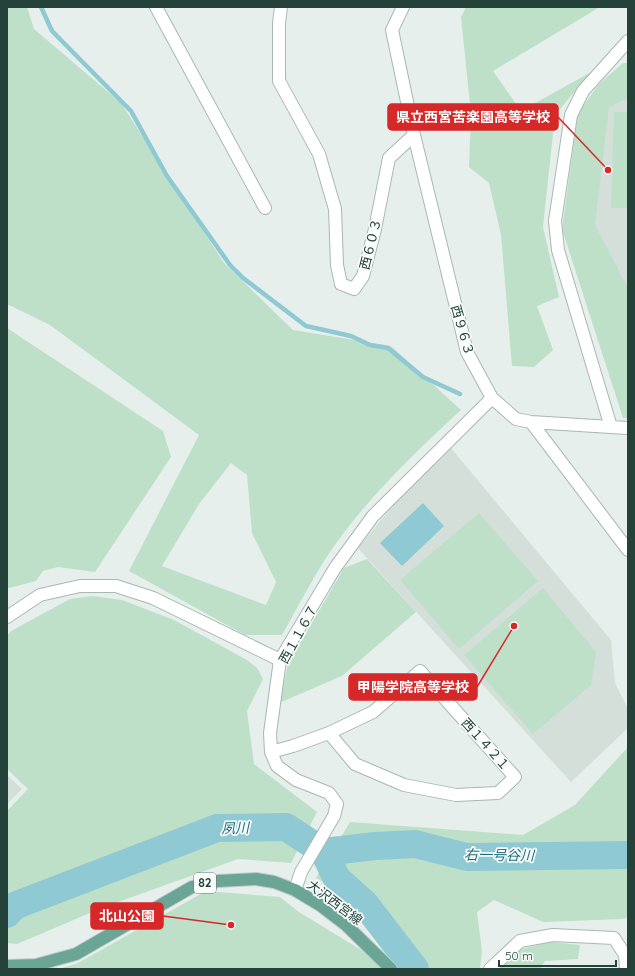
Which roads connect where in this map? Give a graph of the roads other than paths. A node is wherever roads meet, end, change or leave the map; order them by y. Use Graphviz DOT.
graph roads {
  1 [pos="156,7"];
  2 [pos="281,7"];
  3 [pos="403,7"];
  4 [pos="626,46"];
  5 [pos="414,135"];
  6 [pos="265,208"];
  7 [pos="492,398"];
  8 [pos="531,422"];
  9 [pos="611,427"];
  10 [pos="628,428"];
  11 [pos="628,550"];
  12 [pos="7,617"];
  13 [pos="280,660"];
  14 [pos="329,733"];
  15 [pos="271,752"];
  16 [pos="295,890"];
  17 [pos="7,966"];
  18 [pos="391,969"];
  19 [pos="490,969"];
  20 [pos="626,969"];
  1 -- 6 [label="street"];
  2 -- 5 [label="street, 西６０３"];
  3 -- 5 [label="street"];
  4 -- 9 [label="street"];
  5 -- 7 [label="street, 西９６３"];
  7 -- 8 [label="street, 西９６３"];
  7 -- 13 [label="street, 西１１６７"];
  8 -- 9 [label="street, 西９６３"];
  8 -- 11 [label="street"];
  9 -- 10 [label="street"];
  12 -- 13 [label="street"];
  13 -- 15 [label="street, 西１１６７"];
  14 -- 14 [label="street, 西１４２１"];
  14 -- 15 [label="street, 西１４２１"];
  15 -- 16 [label="street, 西１１６７"];
  16 -- 17 [label="main road, 大沢西宮線 / 82"];
  16 -- 18 [label="main road, 大沢西宮線 / 82"];
  19 -- 20 [label="street"];
}
